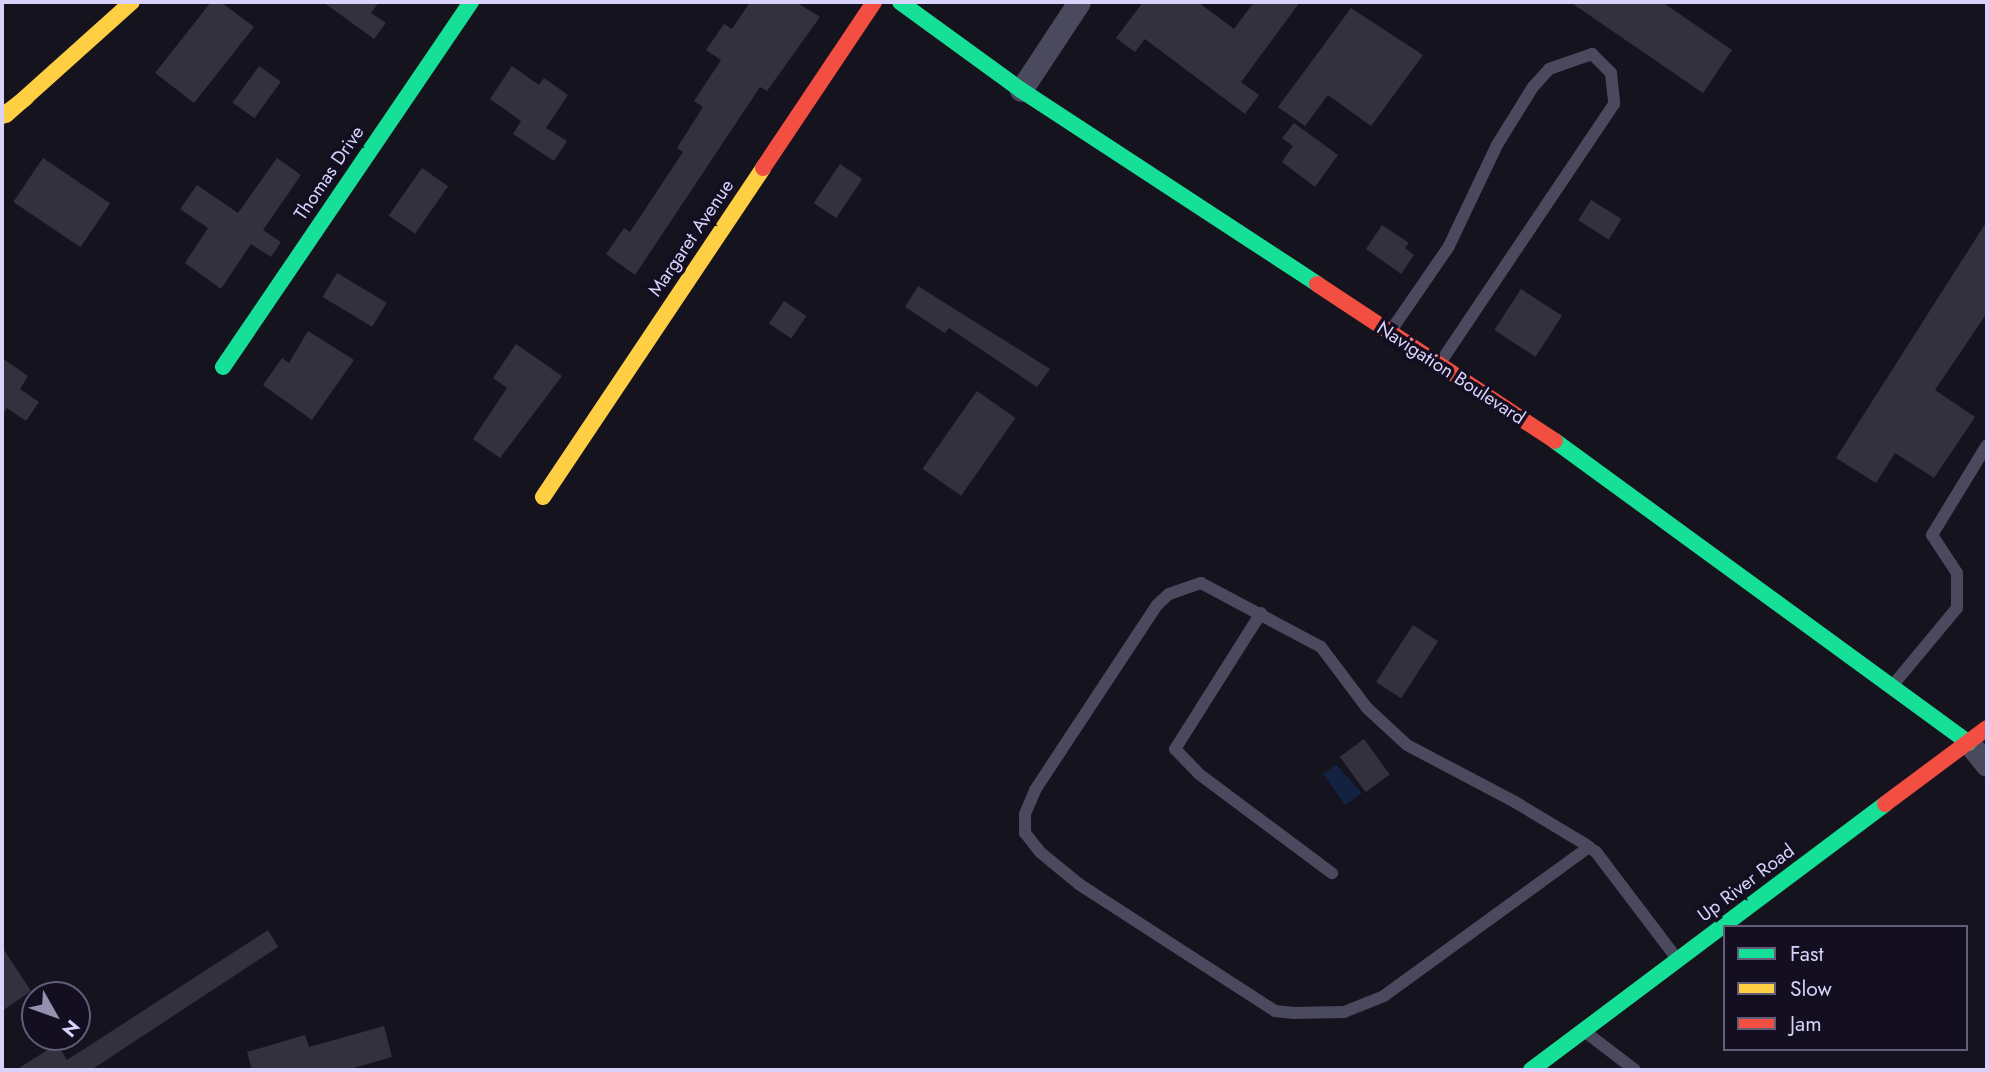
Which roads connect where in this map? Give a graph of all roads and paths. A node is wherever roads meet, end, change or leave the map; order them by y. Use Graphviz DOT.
graph roads {
  1 [pos="132,2"];
  2 [pos="471,2"];
  3 [pos="874,2"];
  4 [pos="900,2"];
  5 [pos="1079,2"];
  6 [pos="1021,90"];
  7 [pos="2,118"];
  8 [pos="1390,332"];
  9 [pos="1439,365"];
  10 [pos="223,368"];
  11 [pos="1987,445"];
  12 [pos="543,497"];
  13 [pos="1261,613"];
  14 [pos="1892,686"];
  15 [pos="1987,728"];
  16 [pos="1969,743"];
  17 [pos="1987,765"];
  18 [pos="1589,847"];
  19 [pos="1332,873"];
  20 [pos="1725,925"];
  21 [pos="1723,926"];
  22 [pos="1678,960"];
  23 [pos="1584,1031"];
  24 [pos="1531,1070"];
  25 [pos="1635,1070"];
  1 -- 7 [label="main road"];
  2 -- 10 [label="main road, Thomas Drive"];
  3 -- 12 [label="main road, Margaret Avenue"];
  4 -- 6 [label="main road, Navigation Boulevard"];
  5 -- 6 [label="street"];
  6 -- 8 [label="main road, Navigation Boulevard"];
  8 -- 9 [label="main road, Navigation Boulevard"];
  8 -- 9 [label="lane"];
  9 -- 14 [label="main road, Navigation Boulevard"];
  11 -- 14 [label="lane"];
  13 -- 18 [label="lane"];
  13 -- 18 [label="lane"];
  13 -- 19 [label="lane"];
  14 -- 16 [label="main road, Navigation Boulevard"];
  15 -- 16 [label="main road, Up River Road"];
  16 -- 17 [label="street, Navigation Boulevard"];
  16 -- 20 [label="main road, Up River Road"];
  18 -- 22 [label="lane"];
  21 -- 22 [label="main road, Up River Road"];
  22 -- 23 [label="main road, Up River Road"];
  23 -- 24 [label="main road, Up River Road"];
  23 -- 25 [label="lane"];
}
